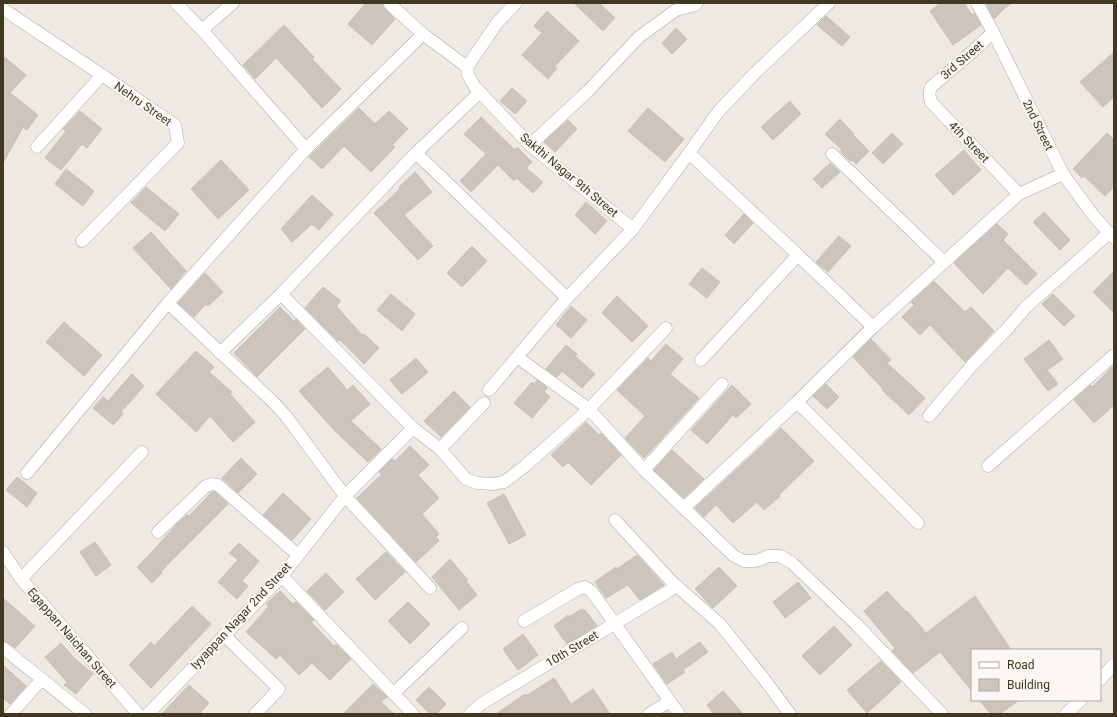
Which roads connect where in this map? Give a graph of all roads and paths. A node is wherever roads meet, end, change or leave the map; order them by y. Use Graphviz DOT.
graph roads {
  1 [pos="176,3"];
  2 [pos="233,3"];
  3 [pos="389,3"];
  4 [pos="516,3"];
  5 [pos="697,3"];
  6 [pos="829,3"];
  7 [pos="977,3"];
  8 [pos="3,9"];
  9 [pos="202,30"];
  10 [pos="993,32"];
  11 [pos="423,34"];
  12 [pos="467,67"];
  13 [pos="102,75"];
  14 [pos="931,86"];
  15 [pos="480,92"];
  16 [pos="530,145"];
  17 [pos="38,147"];
  18 [pos="306,149"];
  19 [pos="416,153"];
  20 [pos="689,153"];
  21 [pos="832,154"];
  22 [pos="1063,174"];
  23 [pos="1019,194"];
  24 [pos="633,229"];
  25 [pos="1111,236"];
  26 [pos="82,241"];
  27 [pos="798,255"];
  28 [pos="944,262"];
  29 [pos="281,294"];
  30 [pos="567,298"];
  31 [pos="168,303"];
  32 [pos="873,327"];
  33 [pos="666,328"];
  34 [pos="220,353"];
  35 [pos="1114,355"];
  36 [pos="517,357"];
  37 [pos="701,360"];
  38 [pos="722,384"];
  39 [pos="489,390"];
  40 [pos="797,402"];
  41 [pos="484,403"];
  42 [pos="589,409"];
  43 [pos="929,416"];
  44 [pos="413,428"];
  45 [pos="440,449"];
  46 [pos="142,452"];
  47 [pos="988,466"];
  48 [pos="644,470"];
  49 [pos="27,473"];
  50 [pos="345,496"];
  51 [pos="684,508"];
  52 [pos="615,520"];
  53 [pos="918,523"];
  54 [pos="158,532"];
  55 [pos="298,555"];
  56 [pos="6,556"];
  57 [pos="282,576"];
  58 [pos="20,579"];
  59 [pos="677,586"];
  60 [pos="430,588"];
  61 [pos="524,621"];
  62 [pos="615,624"];
  63 [pos="462,628"];
  64 [pos="224,635"];
  65 [pos="3,648"];
  66 [pos="1114,664"];
  67 [pos="42,679"];
  68 [pos="1101,679"];
  69 [pos="394,693"];
  70 [pos="670,701"];
  71 [pos="1080,701"];
  72 [pos="787,713"];
  73 [pos="11,714"];
  74 [pos="85,714"];
  75 [pos="138,714"];
  76 [pos="148,714"];
  77 [pos="255,714"];
  78 [pos="413,714"];
  79 [pos="470,714"];
  80 [pos="649,714"];
  81 [pos="679,714"];
  82 [pos="942,714"];
  83 [pos="1066,714"];
  1 -- 9 [label="street"];
  2 -- 9 [label="street"];
  3 -- 11 [label="street"];
  4 -- 12 [label="street"];
  5 -- 16 [label="street"];
  6 -- 20 [label="street"];
  7 -- 10 [label="street, 2nd Street"];
  8 -- 13 [label="street, Nehru Street"];
  9 -- 18 [label="street"];
  10 -- 14 [label="street, 3rd Street"];
  10 -- 22 [label="street, 2nd Street"];
  11 -- 12 [label="street"];
  11 -- 18 [label="street"];
  12 -- 15 [label="street, Sakthi Nagar 9th Street"];
  13 -- 17 [label="street"];
  13 -- 26 [label="street, Nehru Street"];
  14 -- 23 [label="street, 4th Street"];
  15 -- 16 [label="street, Sakthi Nagar 9th Street"];
  15 -- 19 [label="street"];
  16 -- 24 [label="street, Sakthi Nagar 9th Street"];
  18 -- 31 [label="street"];
  19 -- 29 [label="street"];
  19 -- 30 [label="street"];
  20 -- 24 [label="street"];
  20 -- 27 [label="street"];
  21 -- 28 [label="street"];
  22 -- 23 [label="street"];
  22 -- 25 [label="street, 2nd Street"];
  23 -- 28 [label="street"];
  24 -- 30 [label="street"];
  25 -- 43 [label="street"];
  27 -- 32 [label="street"];
  27 -- 37 [label="street"];
  28 -- 32 [label="street"];
  29 -- 34 [label="street"];
  29 -- 44 [label="street"];
  30 -- 36 [label="street"];
  31 -- 34 [label="street"];
  31 -- 49 [label="street"];
  32 -- 40 [label="street"];
  33 -- 42 [label="street"];
  34 -- 50 [label="street"];
  35 -- 47 [label="street"];
  36 -- 39 [label="street"];
  36 -- 42 [label="street"];
  38 -- 48 [label="street"];
  40 -- 51 [label="street"];
  40 -- 53 [label="street"];
  41 -- 45 [label="street"];
  42 -- 45 [label="street"];
  42 -- 48 [label="street"];
  44 -- 45 [label="street"];
  44 -- 50 [label="street, Iyyappan Nagar 2nd Street"];
  46 -- 58 [label="street"];
  48 -- 51 [label="street"];
  50 -- 55 [label="street, Iyyappan Nagar 2nd Street"];
  50 -- 60 [label="street"];
  51 -- 82 [label="street"];
  52 -- 59 [label="street"];
  54 -- 55 [label="street"];
  55 -- 57 [label="street, Iyyappan Nagar 2nd Street"];
  56 -- 58 [label="street, Egappan Naichan Street"];
  57 -- 64 [label="street, Iyyappan Nagar 2nd Street"];
  57 -- 69 [label="street"];
  58 -- 75 [label="street, Egappan Naichan Street"];
  59 -- 62 [label="street, 10th Street"];
  59 -- 72 [label="street"];
  61 -- 62 [label="street"];
  62 -- 70 [label="street"];
  62 -- 79 [label="street, 10th Street"];
  63 -- 69 [label="street"];
  64 -- 76 [label="street, Iyyappan Nagar 2nd Street"];
  64 -- 77 [label="street"];
  65 -- 67 [label="street"];
  66 -- 68 [label="street"];
  67 -- 73 [label="street"];
  67 -- 74 [label="street"];
  69 -- 78 [label="street"];
  70 -- 80 [label="street"];
  70 -- 81 [label="street"];
  71 -- 83 [label="street"];
}
